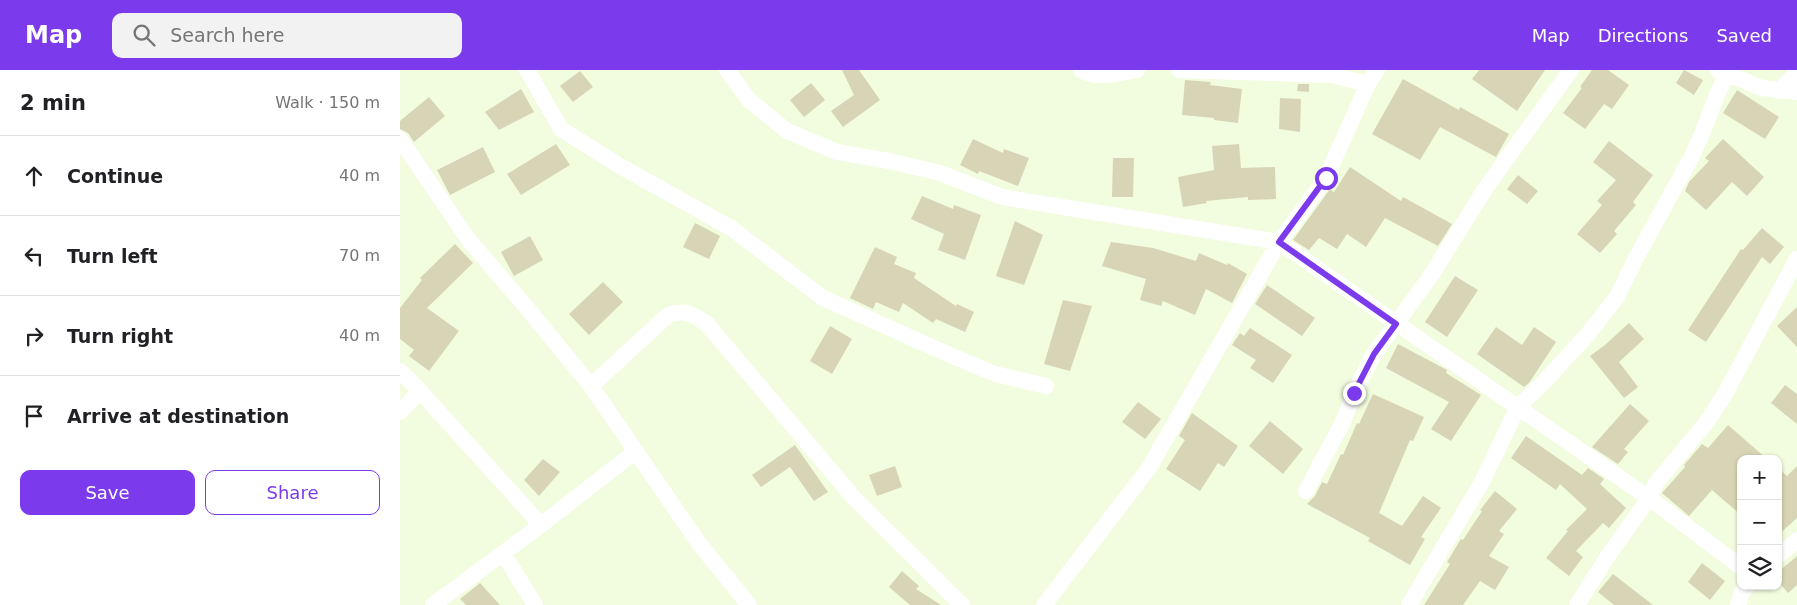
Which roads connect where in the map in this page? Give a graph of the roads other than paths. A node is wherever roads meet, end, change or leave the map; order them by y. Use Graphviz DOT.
graph roads {
  1 [pos="527,70"];
  2 [pos="727,70"];
  3 [pos="1081,70"];
  4 [pos="1137,70"];
  5 [pos="1179,70"];
  6 [pos="1571,70"];
  7 [pos="1722,72"];
  8 [pos="1797,72"];
  9 [pos="1373,77"];
  10 [pos="1779,91"];
  11 [pos="1797,92"];
  12 [pos="400,139"];
  13 [pos="1279,242"];
  14 [pos="1797,260"];
  15 [pos="1396,324"];
  16 [pos="400,371"];
  17 [pos="591,386"];
  18 [pos="1046,386"];
  19 [pos="420,391"];
  20 [pos="1518,407"];
  21 [pos="400,412"];
  22 [pos="636,451"];
  23 [pos="1306,491"];
  24 [pos="1650,498"];
  25 [pos="540,525"];
  26 [pos="1797,540"];
  27 [pos="503,553"];
  28 [pos="1782,553"];
  29 [pos="1737,564"];
  30 [pos="1744,590"];
  31 [pos="433,605"];
  32 [pos="535,605"];
  33 [pos="749,605"];
  34 [pos="962,605"];
  35 [pos="1044,605"];
  36 [pos="1409,605"];
  37 [pos="1578,605"];
  38 [pos="1738,605"];
  1 -- 18 [label="street"];
  2 -- 13 [label="street"];
  3 -- 4 [label="street"];
  5 -- 9 [label="street"];
  6 -- 15 [label="street"];
  7 -- 10 [label="street"];
  7 -- 20 [label="street"];
  8 -- 10 [label="street"];
  9 -- 13 [label="street"];
  10 -- 11 [label="street"];
  12 -- 17 [label="street"];
  13 -- 15 [label="street"];
  13 -- 35 [label="street"];
  14 -- 24 [label="street"];
  15 -- 20 [label="street"];
  15 -- 23 [label="street"];
  16 -- 19 [label="street"];
  17 -- 22 [label="street"];
  17 -- 34 [label="street"];
  19 -- 21 [label="street"];
  19 -- 25 [label="street"];
  20 -- 24 [label="street"];
  20 -- 36 [label="street"];
  22 -- 25 [label="street"];
  22 -- 33 [label="street"];
  24 -- 29 [label="street"];
  24 -- 37 [label="street"];
  25 -- 27 [label="street"];
  26 -- 28 [label="street"];
  27 -- 31 [label="street"];
  27 -- 32 [label="street"];
  30 -- 38 [label="street"];
}
